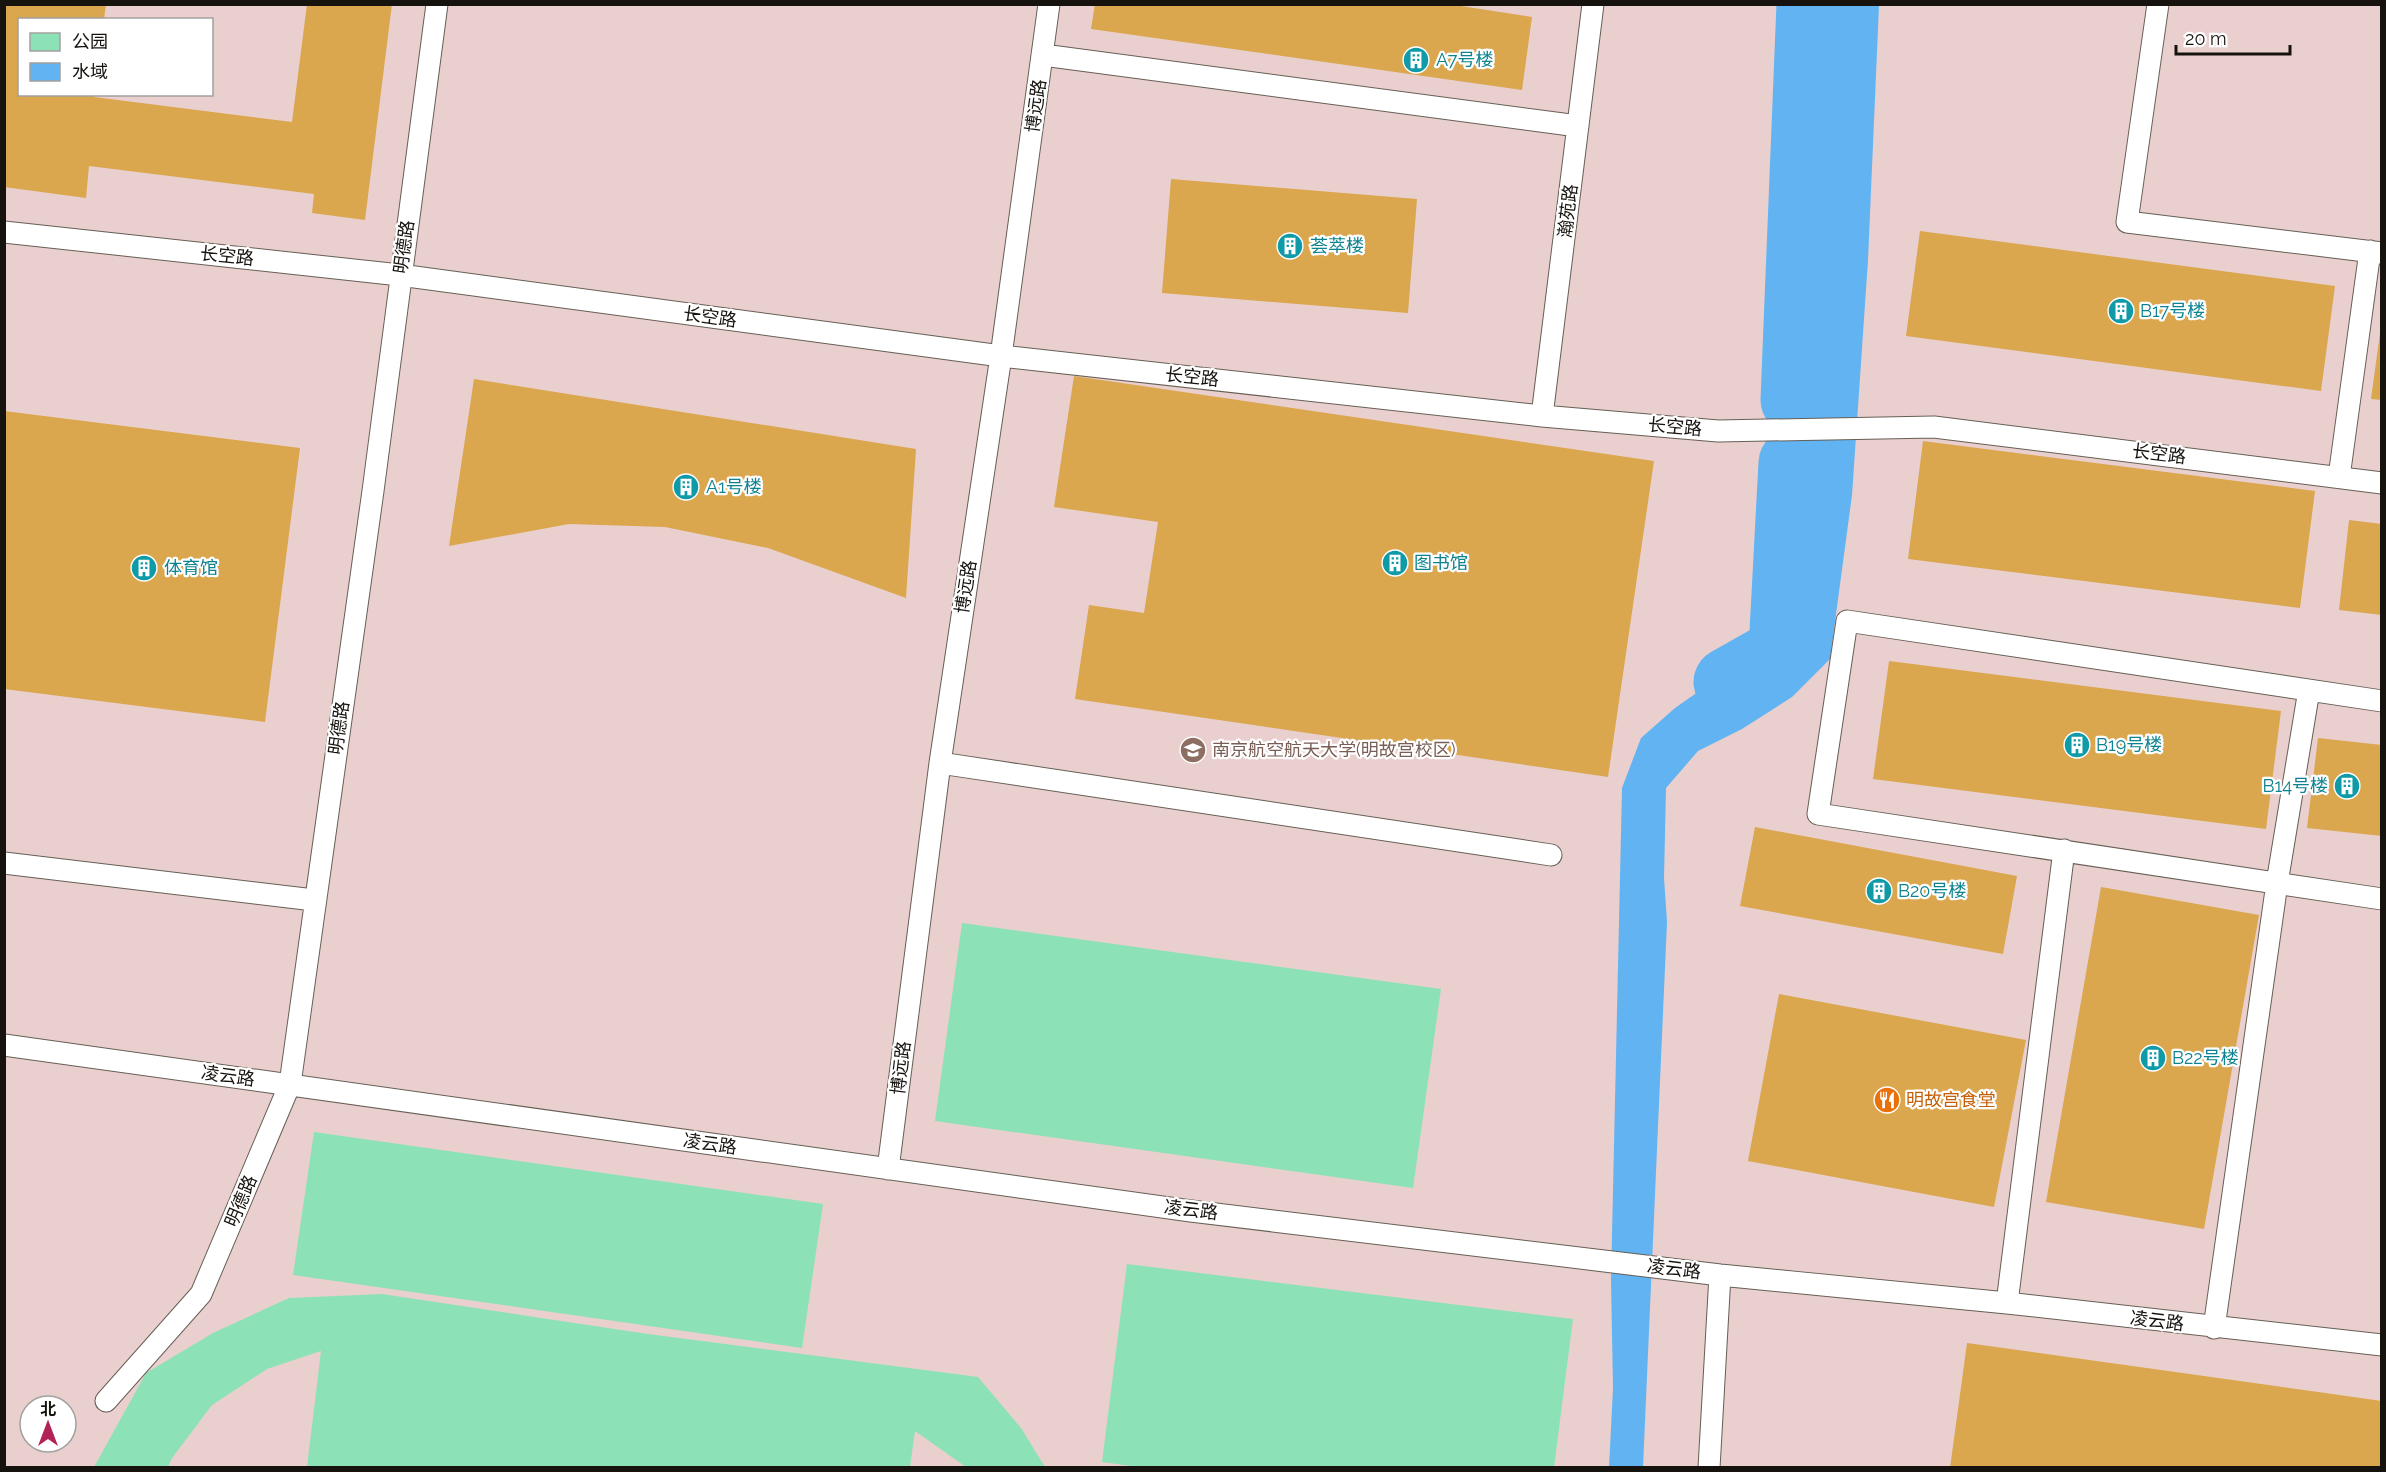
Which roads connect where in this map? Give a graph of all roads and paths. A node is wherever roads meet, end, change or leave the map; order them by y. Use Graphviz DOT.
graph roads {
  1 [pos="436,4"];
  2 [pos="1049,4"];
  3 [pos="1593,4"];
  4 [pos="2158,4"];
  5 [pos="1043,55"];
  6 [pos="1578,126"];
  7 [pos="4,232"];
  8 [pos="2376,252"];
  9 [pos="400,275"];
  10 [pos="1001,356"];
  11 [pos="1542,416"];
  12 [pos="2339,477"];
  13 [pos="2382,483"];
  14 [pos="2309,690"];
  15 [pos="2382,702"];
  16 [pos="940,764"];
  17 [pos="2064,850"];
  18 [pos="1551,855"];
  19 [pos="4,863"];
  20 [pos="2277,883"];
  21 [pos="2382,899"];
  22 [pos="314,900"];
  23 [pos="4,1045"];
  24 [pos="290,1084"];
  25 [pos="888,1170"];
  26 [pos="1720,1275"];
  27 [pos="2007,1303"];
  28 [pos="2214,1328"];
  29 [pos="2382,1345"];
  30 [pos="106,1401"];
  31 [pos="1709,1467"];
  1 -- 9 [label="lane, 明德路"];
  2 -- 5 [label="lane, 博远路"];
  3 -- 6 [label="lane, 瀚苑路"];
  4 -- 8 [label="lane"];
  5 -- 6 [label="lane"];
  5 -- 10 [label="lane, 博远路"];
  6 -- 11 [label="lane, 瀚苑路"];
  7 -- 9 [label="lane, 长空路"];
  8 -- 12 [label="lane"];
  9 -- 10 [label="lane, 长空路"];
  9 -- 22 [label="lane, 明德路"];
  10 -- 11 [label="lane, 长空路"];
  10 -- 16 [label="lane, 博远路"];
  11 -- 12 [label="lane, 长空路"];
  12 -- 13 [label="lane, 长空路"];
  14 -- 15 [label="lane"];
  14 -- 17 [label="lane"];
  14 -- 20 [label="lane"];
  16 -- 18 [label="lane"];
  16 -- 25 [label="lane, 博远路"];
  17 -- 20 [label="lane"];
  17 -- 27 [label="lane"];
  19 -- 22 [label="lane"];
  20 -- 21 [label="lane"];
  20 -- 28 [label="lane"];
  22 -- 24 [label="lane, 明德路"];
  23 -- 24 [label="lane, 凌云路"];
  24 -- 25 [label="lane, 凌云路"];
  24 -- 30 [label="lane, 明德路"];
  25 -- 26 [label="lane, 凌云路"];
  26 -- 27 [label="lane, 凌云路"];
  26 -- 31 [label="lane"];
  27 -- 28 [label="lane, 凌云路"];
  28 -- 29 [label="lane, 凌云路"];
}
